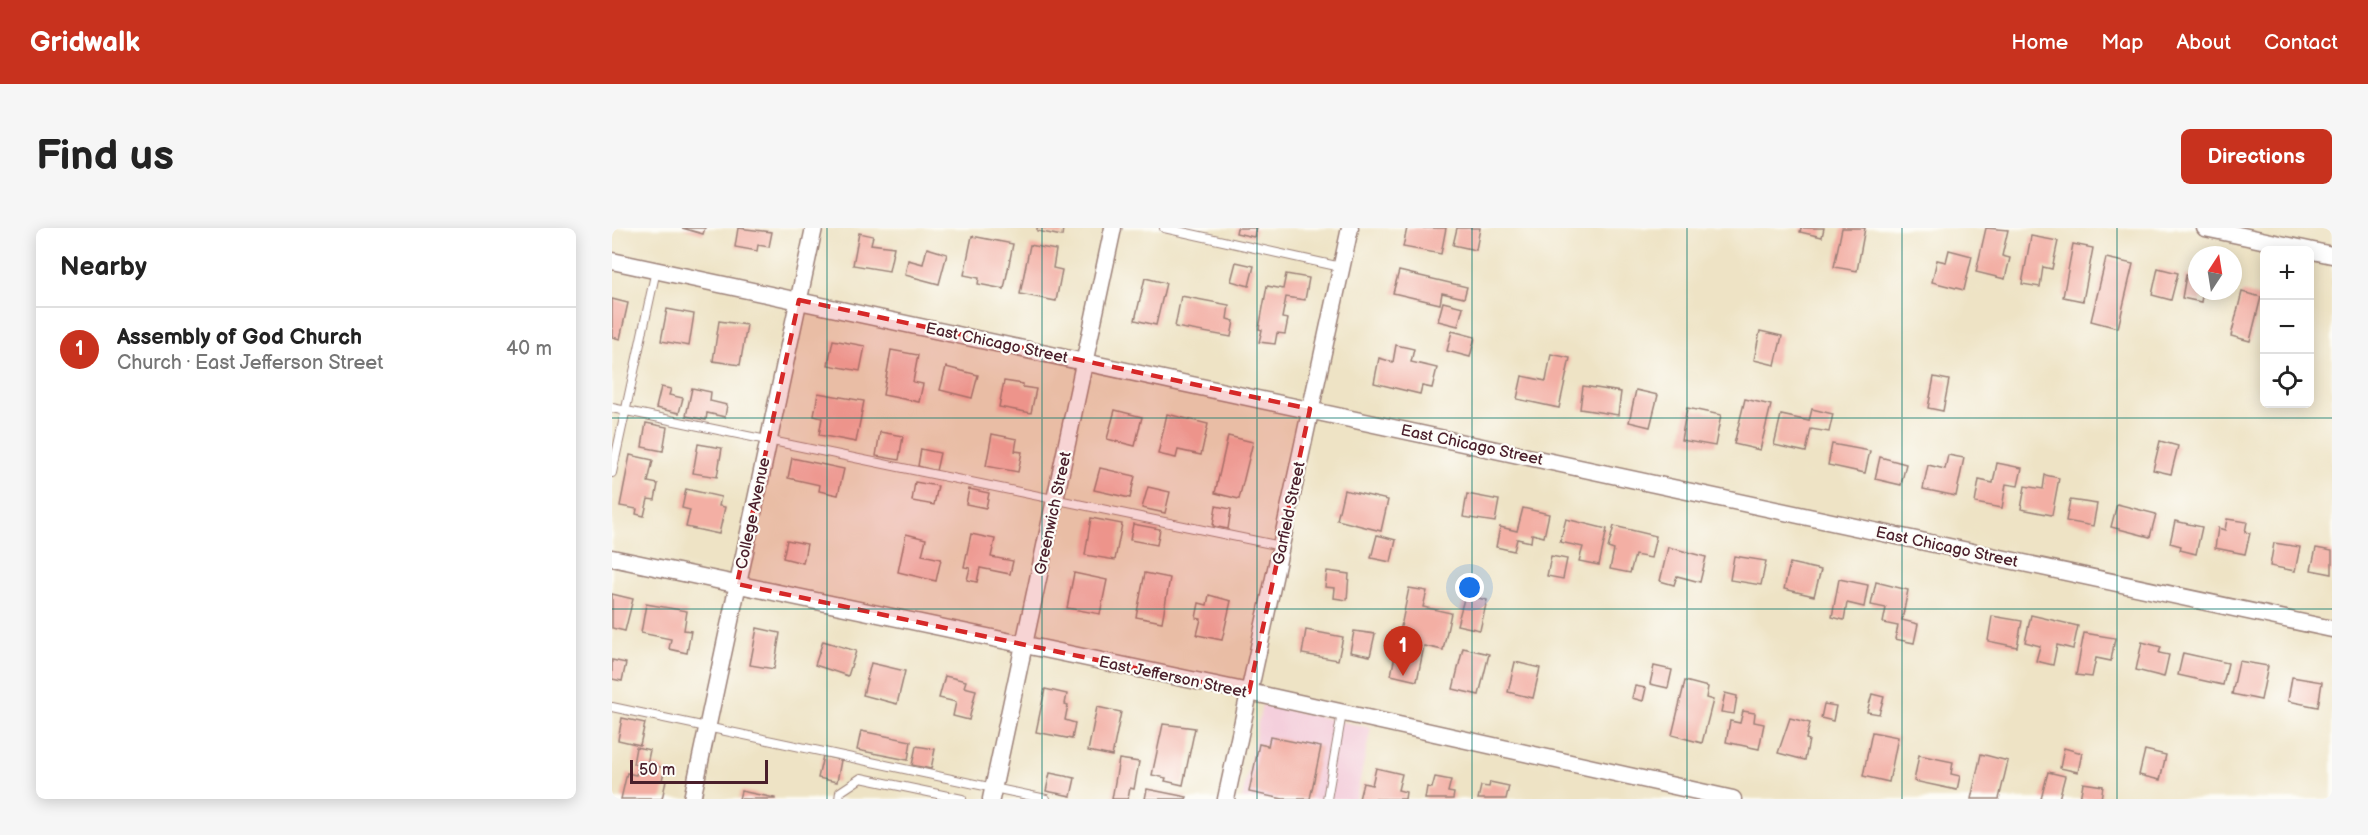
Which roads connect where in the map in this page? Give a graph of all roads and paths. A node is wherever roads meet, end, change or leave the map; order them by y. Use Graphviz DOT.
graph roads {
  1 [pos="814,228"];
  2 [pos="1113,228"];
  3 [pos="1164,228"];
  4 [pos="1350,228"];
  5 [pos="2205,228"];
  6 [pos="2332,255"];
  7 [pos="612,261"];
  8 [pos="1341,267"];
  9 [pos="656,270"];
  10 [pos="799,300"];
  11 [pos="1084,361"];
  12 [pos="612,408"];
  13 [pos="1310,409"];
  14 [pos="625,411"];
  15 [pos="768,439"];
  16 [pos="612,473"];
  17 [pos="1055,499"];
  18 [pos="1281,546"];
  19 [pos="612,558"];
  20 [pos="737,584"];
  21 [pos="2332,629"];
  22 [pos="1024,645"];
  23 [pos="1249,692"];
  24 [pos="612,707"];
  25 [pos="1342,713"];
  26 [pos="708,729"];
  27 [pos="992,793"];
  28 [pos="692,799"];
  29 [pos="839,799"];
  30 [pos="962,799"];
  31 [pos="1042,799"];
  32 [pos="1226,799"];
  33 [pos="1327,799"];
  34 [pos="1733,799"];
  1 -- 10 [label="street, College Avenue"];
  2 -- 11 [label="street, Greenwich Street"];
  3 -- 8 [label="lane"];
  4 -- 8 [label="street, Garfield Street"];
  5 -- 6 [label="street"];
  7 -- 9 [label="street, East Chicago Street"];
  8 -- 13 [label="street, Garfield Street"];
  9 -- 10 [label="street, East Chicago Street"];
  9 -- 14 [label="lane"];
  10 -- 11 [label="street, East Chicago Street"];
  10 -- 15 [label="street, College Avenue"];
  11 -- 13 [label="street, East Chicago Street"];
  11 -- 17 [label="street, Greenwich Street"];
  12 -- 14 [label="lane"];
  13 -- 18 [label="street, Garfield Street"];
  13 -- 21 [label="street, East Chicago Street"];
  14 -- 15 [label="lane"];
  14 -- 16 [label="lane"];
  15 -- 17 [label="lane"];
  15 -- 20 [label="street, College Avenue"];
  17 -- 18 [label="lane"];
  17 -- 22 [label="street, Greenwich Street"];
  18 -- 23 [label="street, Garfield Street"];
  19 -- 20 [label="street, East Jefferson Street"];
  20 -- 22 [label="street, East Jefferson Street"];
  20 -- 26 [label="street, College Avenue"];
  22 -- 23 [label="street, East Jefferson Street"];
  22 -- 27 [label="street, Greenwich Street"];
  23 -- 25 [label="street, East Jefferson Street"];
  23 -- 32 [label="street, Garfield Street"];
  24 -- 26 [label="lane"];
  25 -- 33 [label="lane"];
  25 -- 34 [label="street, East Jefferson Street"];
  26 -- 27 [label="lane"];
  26 -- 28 [label="street, College Avenue"];
  27 -- 31 [label="lane"];
  29 -- 30 [label="lane"];
}
